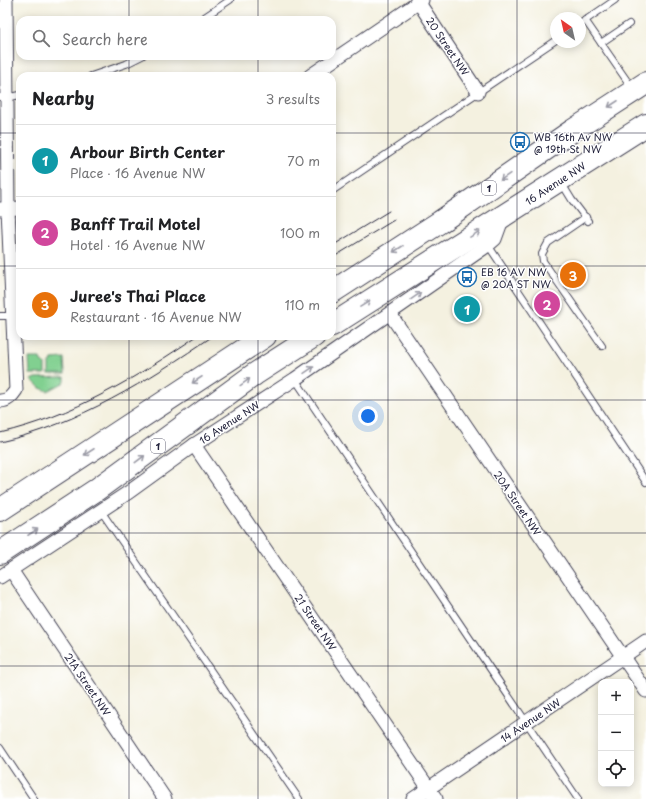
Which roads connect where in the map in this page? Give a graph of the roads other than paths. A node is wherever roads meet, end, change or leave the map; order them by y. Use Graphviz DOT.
graph roads {
  1 [pos="6,0"];
  2 [pos="230,0"];
  3 [pos="615,0"];
  4 [pos="419,1"];
  5 [pos="206,16"];
  6 [pos="586,20"];
  7 [pos="629,24"];
  8 [pos="586,26"];
  9 [pos="601,43"];
  10 [pos="550,44"];
  11 [pos="336,58"];
  12 [pos="134,60"];
  13 [pos="333,60"];
  14 [pos="103,72"];
  15 [pos="316,72"];
  16 [pos="640,87"];
  17 [pos="478,92"];
  18 [pos="16,96"];
  19 [pos="3,98"];
  20 [pos="646,125"];
  21 [pos="559,179"];
  22 [pos="336,188"];
  23 [pos="9,209"];
  24 [pos="504,216"];
  25 [pos="488,245"];
  26 [pos="336,289"];
  27 [pos="390,314"];
  28 [pos="11,316"];
  29 [pos="336,322"];
  30 [pos="259,340"];
  31 [pos="308,340"];
  32 [pos="602,346"];
  33 [pos="295,379"];
  34 [pos="6,399"];
  35 [pos="194,445"];
  36 [pos="646,482"];
  37 [pos="0,510"];
  38 [pos="101,511"];
  39 [pos="6,561"];
  40 [pos="0,577"];
  41 [pos="646,641"];
  42 [pos="623,657"];
  43 [pos="646,691"];
  44 [pos="527,722"];
  45 [pos="0,748"];
  46 [pos="432,794"];
  47 [pos="34,799"];
  48 [pos="165,799"];
  49 [pos="299,799"];
  50 [pos="413,799"];
  51 [pos="578,799"];
  1 -- 19 [label="street"];
  2 -- 5 [label="lane"];
  3 -- 6 [label="lane"];
  4 -- 11 [label="street"];
  4 -- 17 [label="street, 20 Street NW"];
  7 -- 9 [label="lane"];
  8 -- 9 [label="lane"];
  9 -- 16 [label="lane"];
  10 -- 17 [label="lane"];
  12 -- 14 [label="lane"];
  13 -- 15 [label="street"];
  16 -- 26 [label="highway, 1, one-way"];
  17 -- 22 [label="lane"];
  18 -- 19 [label="lane"];
  19 -- 23 [label="street"];
  20 -- 21 [label="highway, 16 Avenue NW"];
  21 -- 24 [label="highway, 16 Avenue NW"];
  21 -- 32 [label="lane"];
  23 -- 28 [label="street"];
  24 -- 25 [label="street, 16 Avenue NW"];
  29 -- 24 [label="highway, 16 Avenue NW, one-way"];
  27 -- 25 [label="street, 16 Avenue NW, one-way"];
  25 -- 36 [label="lane"];
  33 -- 27 [label="street, 16 Avenue NW, one-way"];
  27 -- 42 [label="street, 20A Street NW"];
  28 -- 34 [label="street"];
  30 -- 37 [label="highway, one-way"];
  39 -- 31 [label="highway, 16 Avenue NW / 1, one-way"];
  33 -- 35 [label="street, 16 Avenue NW"];
  33 -- 44 [label="lane"];
  35 -- 38 [label="street, 16 Avenue NW"];
  35 -- 46 [label="street, 21 Street NW"];
  38 -- 39 [label="street, 16 Avenue NW"];
  38 -- 49 [label="lane"];
  39 -- 40 [label="street, 16 Avenue NW"];
  39 -- 48 [label="street, 21A Street NW"];
  41 -- 42 [label="street, 14 Avenue NW"];
  42 -- 43 [label="street, 20A Street NW"];
  42 -- 44 [label="street, 14 Avenue NW"];
  44 -- 46 [label="street, 14 Avenue NW"];
  44 -- 51 [label="lane"];
  45 -- 47 [label="lane"];
  46 -- 50 [label="street, 14 Avenue NW"];
}
